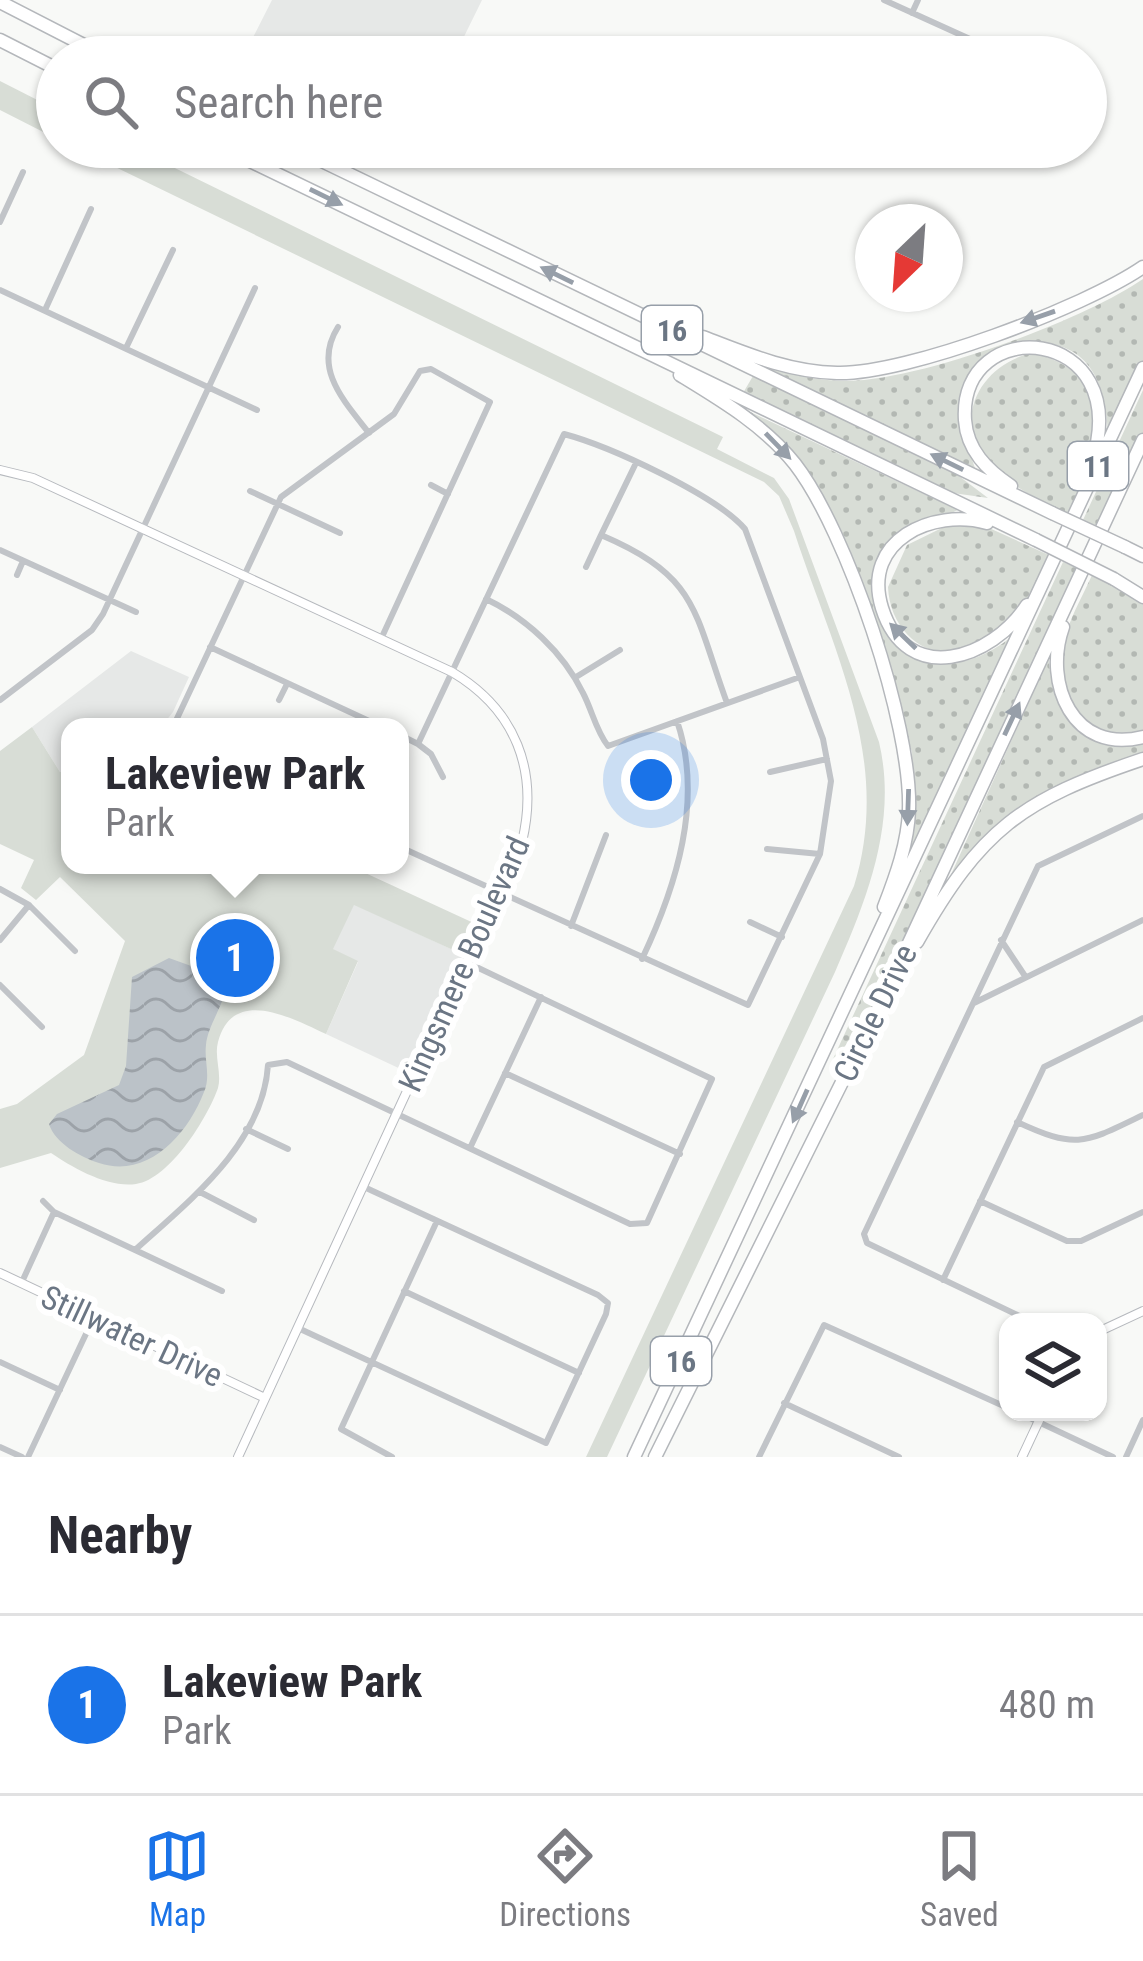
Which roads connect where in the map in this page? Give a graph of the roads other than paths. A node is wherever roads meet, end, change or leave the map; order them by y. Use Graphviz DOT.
graph roads {
  1 [pos="884,0"];
  2 [pos="919,0"];
  3 [pos="0,2"];
  4 [pos="912,13"];
  5 [pos="66,36"];
  6 [pos="963,36"];
  7 [pos="0,40"];
  8 [pos="36,58"];
  9 [pos="264,168"];
  10 [pos="336,168"];
  11 [pos="23,172"];
  12 [pos="91,209"];
  13 [pos="0,222"];
  14 [pos="173,250"];
  15 [pos="1143,267"];
  16 [pos="255,288"];
  17 [pos="0,290"];
  18 [pos="620,305"];
  19 [pos="45,310"];
  20 [pos="338,327"];
  21 [pos="612,334"];
  22 [pos="126,349"];
  23 [pos="1143,368"];
  24 [pos="209,388"];
  25 [pos="257,410"];
  26 [pos="369,434"];
  27 [pos="1143,440"];
  28 [pos="1143,461"];
  29 [pos="634,465"];
  30 [pos="0,470"];
  31 [pos="431,484"];
  32 [pos="250,491"];
  33 [pos="448,494"];
  34 [pos="1117,499"];
  35 [pos="278,504"];
  36 [pos="1052,513"];
  37 [pos="144,529"];
  38 [pos="340,533"];
  39 [pos="601,535"];
  40 [pos="1066,535"];
  41 [pos="1036,540"];
  42 [pos="0,550"];
  43 [pos="1143,555"];
  44 [pos="23,561"];
  45 [pos="1053,563"];
  46 [pos="586,567"];
  47 [pos="1083,573"];
  48 [pos="17,575"];
  49 [pos="244,575"];
  50 [pos="1143,595"];
  51 [pos="486,599"];
  52 [pos="110,600"];
  53 [pos="136,612"];
  54 [pos="381,639"];
  55 [pos="210,647"];
  56 [pos="620,650"];
  57 [pos="452,672"];
  58 [pos="575,677"];
  59 [pos="800,677"];
  60 [pos="287,683"];
  61 [pos="0,686"];
  62 [pos="4,698"];
  63 [pos="279,700"];
  64 [pos="727,703"];
  65 [pos="176,718"];
  66 [pos="357,718"];
  67 [pos="677,721"];
  68 [pos="1143,737"];
  69 [pos="409,740"];
  70 [pos="418,744"];
  71 [pos="826,759"];
  72 [pos="1143,759"];
  73 [pos="770,772"];
  74 [pos="442,777"];
  75 [pos="1143,816"];
  76 [pos="606,835"];
  77 [pos="767,849"];
  78 [pos="409,851"];
  79 [pos="820,854"];
  80 [pos="0,889"];
  81 [pos="499,893"];
  82 [pos="29,904"];
  83 [pos="1143,920"];
  84 [pos="750,922"];
  85 [pos="571,926"];
  86 [pos="782,937"];
  87 [pos="0,940"];
  88 [pos="1001,940"];
  89 [pos="75,951"];
  90 [pos="642,958"];
  91 [pos="468,963"];
  92 [pos="1025,976"];
  93 [pos="0,985"];
  94 [pos="541,998"];
  95 [pos="848,999"];
  96 [pos="972,1004"];
  97 [pos="875,1016"];
  98 [pos="1143,1018"];
  99 [pos="42,1027"];
  100 [pos="505,1073"];
  101 [pos="397,1115"];
  102 [pos="1143,1115"];
  103 [pos="1017,1122"];
  104 [pos="246,1130"];
  105 [pos="470,1148"];
  106 [pos="287,1149"];
  107 [pos="680,1154"];
  108 [pos="363,1186"];
  109 [pos="200,1192"];
  110 [pos="43,1201"];
  111 [pos="980,1201"];
  112 [pos="54,1212"];
  113 [pos="1143,1212"];
  114 [pos="254,1220"];
  115 [pos="436,1221"];
  116 [pos="135,1250"];
  117 [pos="0,1273"];
  118 [pos="943,1280"];
  119 [pos="20,1284"];
  120 [pos="222,1291"];
  121 [pos="404,1291"];
  122 [pos="1143,1311"];
  123 [pos="1013,1313"];
  124 [pos="93,1319"];
  125 [pos="298,1328"];
  126 [pos="1107,1329"];
  127 [pos="0,1362"];
  128 [pos="371,1362"];
  129 [pos="579,1372"];
  130 [pos="59,1390"];
  131 [pos="266,1398"];
  132 [pos="784,1403"];
  133 [pos="999,1404"];
  134 [pos="1143,1420"];
  135 [pos="1039,1421"];
  136 [pos="1048,1421"];
  137 [pos="546,1443"];
  138 [pos="0,1447"];
  139 [pos="25,1457"];
  140 [pos="238,1457"];
  141 [pos="392,1457"];
  142 [pos="539,1457"];
  143 [pos="634,1457"];
  144 [pos="655,1457"];
  145 [pos="759,1457"];
  146 [pos="899,1457"];
  147 [pos="1022,1457"];
  148 [pos="1113,1457"];
  149 [pos="1126,1457"];
  1 -- 4 [label="street"];
  2 -- 4 [label="street"];
  3 -- 5 [label="highway"];
  4 -- 6 [label="street"];
  7 -- 8 [label="highway"];
  9 -- 21 [label="highway, 16, one-way"];
  18 -- 10 [label="highway, 16, one-way"];
  11 -- 13 [label="street"];
  12 -- 19 [label="street"];
  14 -- 22 [label="street"];
  15 -- 18 [label="highway, one-way"];
  16 -- 24 [label="street"];
  17 -- 19 [label="street"];
  36 -- 18 [label="highway, 16, one-way"];
  19 -- 22 [label="street"];
  20 -- 26 [label="street"];
  21 -- 41 [label="highway, 16"];
  21 -- 95 [label="highway, one-way"];
  22 -- 24 [label="street"];
  23 -- 40 [label="highway, 11"];
  24 -- 25 [label="street"];
  24 -- 37 [label="street"];
  26 -- 33 [label="street"];
  26 -- 35 [label="street"];
  27 -- 34 [label="highway, 11"];
  28 -- 34 [label="highway"];
  29 -- 39 [label="street"];
  29 -- 51 [label="street"];
  29 -- 59 [label="street"];
  30 -- 37 [label="street, Kingsmere Boulevard"];
  31 -- 33 [label="street"];
  32 -- 35 [label="street"];
  33 -- 54 [label="street"];
  34 -- 47 [label="highway, Circle Drive / 16"];
  35 -- 38 [label="street"];
  35 -- 49 [label="street"];
  36 -- 40 [label="highway"];
  36 -- 43 [label="highway, 16, bridge"];
  37 -- 49 [label="street, Kingsmere Boulevard"];
  37 -- 52 [label="street"];
  39 -- 46 [label="street"];
  39 -- 64 [label="street"];
  40 -- 45 [label="highway, 11"];
  45 -- 41 [label="highway, one-way"];
  41 -- 50 [label="highway, 16, bridge"];
  42 -- 44 [label="street"];
  44 -- 48 [label="street"];
  44 -- 52 [label="street"];
  45 -- 95 [label="highway, Circle Drive / 16"];
  47 -- 68 [label="highway"];
  97 -- 47 [label="highway, Circle Drive / 16, one-way"];
  49 -- 54 [label="street, Kingsmere Boulevard"];
  49 -- 55 [label="street"];
  51 -- 57 [label="street"];
  51 -- 58 [label="street"];
  52 -- 53 [label="street"];
  52 -- 62 [label="street"];
  54 -- 57 [label="street, Kingsmere Boulevard"];
  55 -- 60 [label="street"];
  55 -- 65 [label="street"];
  56 -- 58 [label="street"];
  57 -- 70 [label="street"];
  57 -- 81 [label="street, Kingsmere Boulevard"];
  58 -- 67 [label="street"];
  59 -- 64 [label="street"];
  59 -- 71 [label="street"];
  60 -- 63 [label="street"];
  60 -- 66 [label="street"];
  61 -- 62 [label="street"];
  64 -- 67 [label="street"];
  67 -- 90 [label="street"];
  69 -- 70 [label="street"];
  70 -- 74 [label="street"];
  71 -- 73 [label="street"];
  71 -- 79 [label="street"];
  72 -- 97 [label="highway"];
  75 -- 88 [label="street"];
  76 -- 85 [label="street"];
  77 -- 79 [label="street"];
  78 -- 81 [label="street"];
  79 -- 86 [label="street"];
  80 -- 82 [label="street"];
  81 -- 85 [label="street"];
  81 -- 91 [label="street, Kingsmere Boulevard"];
  82 -- 87 [label="street"];
  82 -- 89 [label="street"];
  83 -- 92 [label="street"];
  84 -- 86 [label="street"];
  85 -- 90 [label="street"];
  86 -- 90 [label="street"];
  88 -- 92 [label="street"];
  88 -- 96 [label="street"];
  91 -- 94 [label="street"];
  91 -- 101 [label="street, Kingsmere Boulevard"];
  92 -- 96 [label="street"];
  93 -- 99 [label="street"];
  94 -- 100 [label="street"];
  94 -- 107 [label="street"];
  95 -- 143 [label="highway, Circle Drive / 16, one-way"];
  96 -- 118 [label="street"];
  97 -- 144 [label="highway, Circle Drive / 16"];
  98 -- 103 [label="street"];
  100 -- 105 [label="street"];
  100 -- 107 [label="street"];
  101 -- 104 [label="street"];
  101 -- 105 [label="street"];
  101 -- 108 [label="street, Kingsmere Boulevard"];
  102 -- 103 [label="street"];
  103 -- 111 [label="street"];
  104 -- 106 [label="street"];
  104 -- 109 [label="street"];
  105 -- 107 [label="street"];
  108 -- 115 [label="street"];
  108 -- 125 [label="street, Kingsmere Boulevard"];
  109 -- 114 [label="street"];
  109 -- 116 [label="street"];
  110 -- 112 [label="street"];
  111 -- 113 [label="street"];
  111 -- 118 [label="street"];
  112 -- 116 [label="street"];
  112 -- 119 [label="street"];
  115 -- 121 [label="street"];
  115 -- 129 [label="street"];
  116 -- 120 [label="street"];
  117 -- 119 [label="street, Stillwater Drive"];
  118 -- 123 [label="street"];
  119 -- 124 [label="street, Stillwater Drive"];
  121 -- 128 [label="street"];
  121 -- 129 [label="street"];
  122 -- 126 [label="street"];
  124 -- 130 [label="street"];
  124 -- 131 [label="street, Stillwater Drive"];
  125 -- 128 [label="street"];
  125 -- 131 [label="street, Kingsmere Boulevard"];
  127 -- 130 [label="street"];
  128 -- 137 [label="street"];
  128 -- 141 [label="street"];
  129 -- 137 [label="street"];
  130 -- 139 [label="street"];
  131 -- 140 [label="street, Kingsmere Boulevard"];
  132 -- 133 [label="street"];
  132 -- 145 [label="street"];
  132 -- 146 [label="street"];
  134 -- 149 [label="street"];
  135 -- 147 [label="street"];
  136 -- 148 [label="street"];
  137 -- 142 [label="street"];
  138 -- 139 [label="street"];
}
